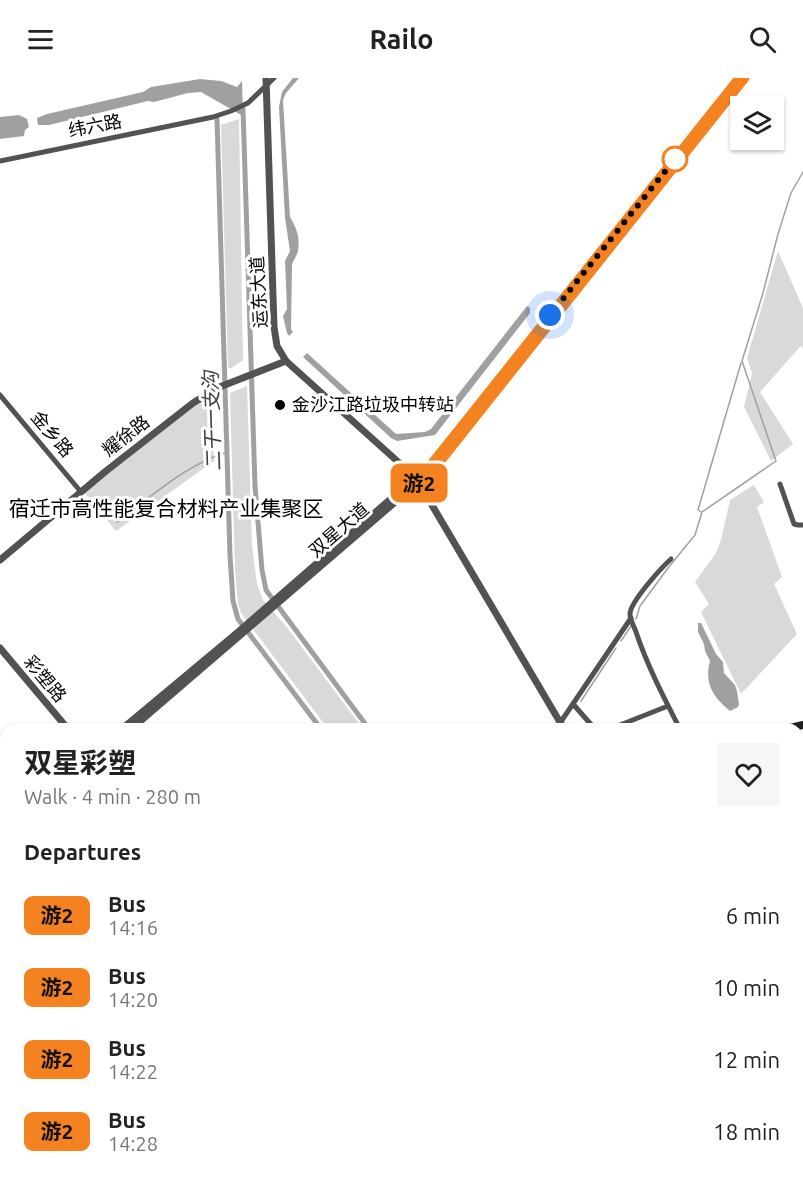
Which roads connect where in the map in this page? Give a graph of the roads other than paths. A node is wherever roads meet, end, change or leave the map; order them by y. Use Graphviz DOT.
graph roads {
  1 [pos="274,78"];
  2 [pos="739,78"];
  3 [pos="745,78"];
  4 [pos="266,82"];
  5 [pos="0,161"];
  6 [pos="286,361"];
  7 [pos="0,395"];
  8 [pos="417,480"];
  9 [pos="780,484"];
  10 [pos="81,492"];
  11 [pos="803,525"];
  12 [pos="671,559"];
  13 [pos="0,560"];
  14 [pos="631,618"];
  15 [pos="238,634"];
  16 [pos="0,648"];
  17 [pos="573,704"];
  18 [pos="668,706"];
  19 [pos="63,723"];
  20 [pos="129,723"];
  21 [pos="138,723"];
  22 [pos="560,723"];
  23 [pos="564,723"];
  24 [pos="590,723"];
  25 [pos="625,723"];
  26 [pos="677,723"];
  1 -- 4 [label="street"];
  2 -- 8 [label="street, 双星大道"];
  3 -- 8 [label="street, 双星大道"];
  4 -- 5 [label="street, 纬六路"];
  4 -- 6 [label="street, 运东大道"];
  6 -- 8 [label="street, 运东大道"];
  6 -- 10 [label="street, 耀徐路"];
  7 -- 10 [label="street, 金乡路"];
  8 -- 15 [label="street, 双星大道"];
  8 -- 22 [label="street, 运东大道"];
  9 -- 11 [label="street"];
  10 -- 13 [label="street, 耀徐路"];
  12 -- 14 [label="street"];
  14 -- 17 [label="street"];
  14 -- 18 [label="street"];
  15 -- 20 [label="street"];
  15 -- 21 [label="street"];
  16 -- 19 [label="street, 彩塑路"];
  17 -- 23 [label="street"];
  17 -- 24 [label="street"];
  18 -- 25 [label="street"];
  18 -- 26 [label="street"];
}
